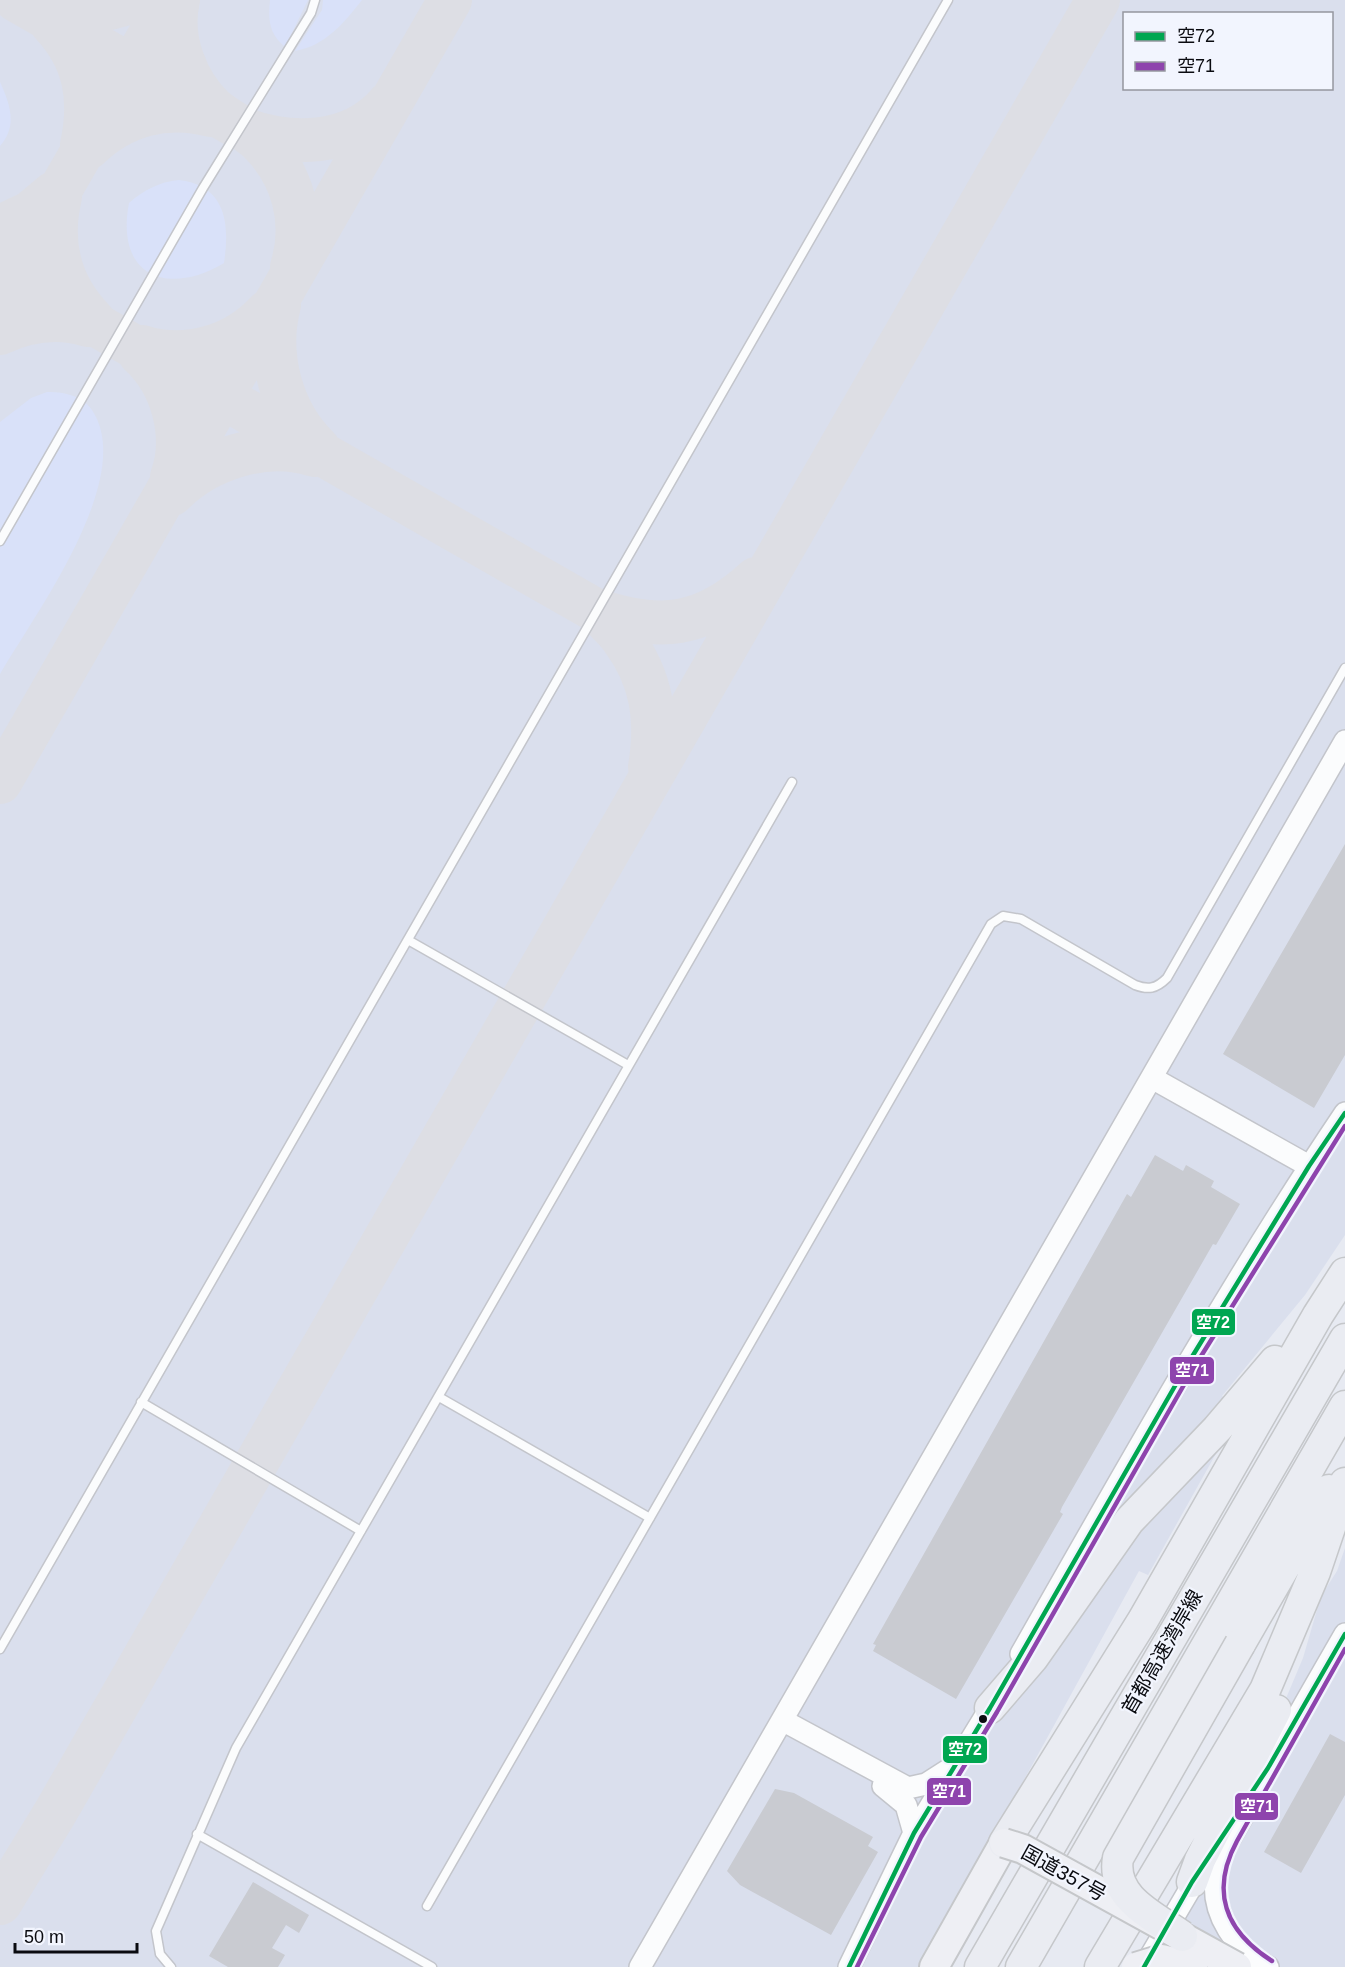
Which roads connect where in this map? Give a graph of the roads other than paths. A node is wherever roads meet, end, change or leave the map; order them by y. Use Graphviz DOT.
graph roads {
  1 [pos="315,0"];
  2 [pos="948,0"];
  3 [pos="0,541"];
  4 [pos="1345,668"];
  5 [pos="1345,741"];
  6 [pos="792,782"];
  7 [pos="408,940"];
  8 [pos="628,1065"];
  9 [pos="1152,1078"];
  10 [pos="1345,1113"];
  11 [pos="1309,1166"];
  12 [pos="1345,1273"];
  13 [pos="1318,1315"];
  14 [pos="1345,1339"];
  15 [pos="439,1397"];
  16 [pos="141,1402"];
  17 [pos="1345,1406"];
  18 [pos="1345,1465"];
  19 [pos="1345,1483"];
  20 [pos="650,1518"];
  21 [pos="362,1530"];
  22 [pos="1315,1572"];
  23 [pos="1345,1634"];
  24 [pos="0,1649"];
  25 [pos="990,1708"];
  26 [pos="780,1724"];
  27 [pos="956,1764"];
  28 [pos="1268,1768"];
  29 [pos="914,1833"];
  30 [pos="197,1834"];
  31 [pos="1004,1843"];
  32 [pos="1192,1881"];
  33 [pos="427,1906"];
  34 [pos="1182,1936"];
  35 [pos="171,1967"];
  36 [pos="432,1967"];
  37 [pos="640,1967"];
  38 [pos="849,1967"];
  39 [pos="934,1967"];
  40 [pos="980,1967"];
  41 [pos="1021,1967"];
  42 [pos="1100,1967"];
  43 [pos="1136,1967"];
  44 [pos="1144,1967"];
  45 [pos="1192,1967"];
  46 [pos="1204,1967"];
  47 [pos="1237,1967"];
  48 [pos="1268,1967"];
  1 -- 3 [label="lane"];
  2 -- 7 [label="lane"];
  4 -- 20 [label="lane"];
  5 -- 9 [label="street"];
  6 -- 8 [label="lane"];
  7 -- 8 [label="lane"];
  7 -- 16 [label="lane"];
  8 -- 15 [label="lane"];
  9 -- 11 [label="street"];
  9 -- 26 [label="street"];
  10 -- 11 [label="street"];
  11 -- 25 [label="street"];
  12 -- 13 [label="highway"];
  13 -- 25 [label="highway"];
  13 -- 31 [label="highway"];
  14 -- 40 [label="highway, 首都高速湾岸線"];
  15 -- 20 [label="lane"];
  15 -- 21 [label="lane"];
  16 -- 21 [label="lane"];
  16 -- 24 [label="lane"];
  17 -- 41 [label="highway, 首都高速湾岸線"];
  18 -- 34 [label="highway, bridge"];
  19 -- 22 [label="highway"];
  20 -- 33 [label="lane"];
  21 -- 30 [label="lane"];
  22 -- 32 [label="highway"];
  22 -- 42 [label="highway"];
  23 -- 28 [label="street"];
  25 -- 27 [label="street"];
  26 -- 27 [label="street"];
  26 -- 29 [label="street"];
  26 -- 37 [label="street"];
  27 -- 29 [label="street"];
  28 -- 32 [label="street"];
  28 -- 48 [label="street"];
  29 -- 38 [label="street"];
  30 -- 35 [label="lane"];
  30 -- 36 [label="lane"];
  31 -- 34 [label="highway, 国道357号, bridge"];
  31 -- 39 [label="highway"];
  31 -- 46 [label="highway, 国道357号"];
  32 -- 44 [label="street"];
  34 -- 47 [label="highway, 国道357号, bridge"];
  43 -- 45 [label="highway, bridge"];
}
